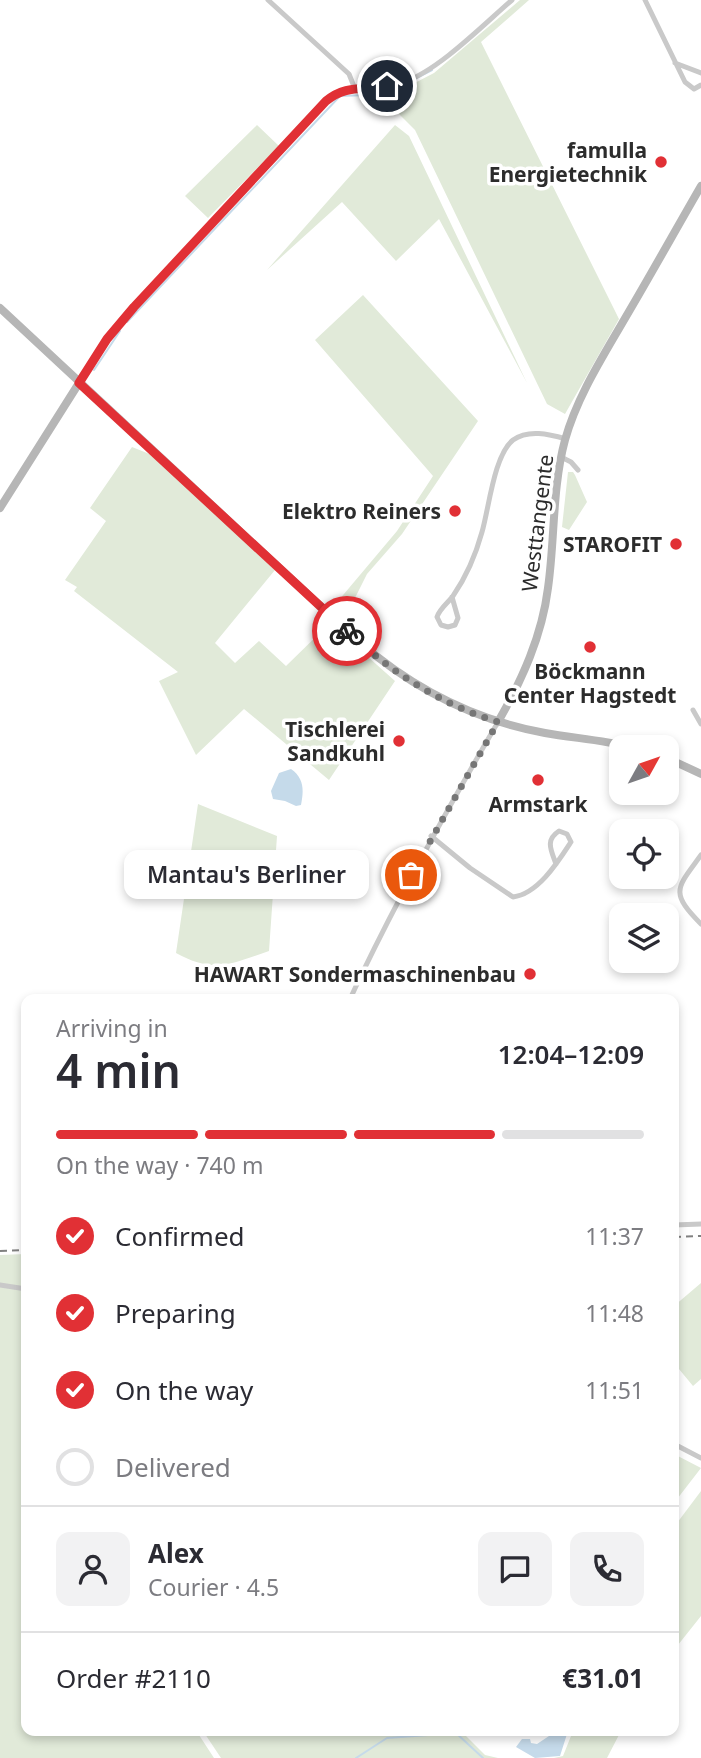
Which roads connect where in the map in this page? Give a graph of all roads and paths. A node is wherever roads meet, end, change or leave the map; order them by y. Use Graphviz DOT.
graph roads {
  1 [pos="268,0"];
  2 [pos="512,0"];
  3 [pos="646,0"];
  4 [pos="675,63"];
  5 [pos="701,73"];
  6 [pos="701,85"];
  7 [pos="355,89"];
  8 [pos="701,186"];
  9 [pos="0,308"];
  10 [pos="79,383"];
  11 [pos="566,439"];
  12 [pos="561,457"];
  13 [pos="578,470"];
  14 [pos="0,508"];
  15 [pos="452,597"];
  16 [pos="693,710"];
  17 [pos="498,722"];
  18 [pos="701,724"];
  19 [pos="609,743"];
  20 [pos="679,764"];
  21 [pos="701,774"];
  22 [pos="431,836"];
  23 [pos="701,855"];
  24 [pos="556,864"];
  25 [pos="701,924"];
  26 [pos="352,994"];
  27 [pos="701,1224"];
  28 [pos="679,1225"];
  29 [pos="0,1285"];
  30 [pos="21,1288"];
  31 [pos="679,1447"];
  32 [pos="701,1458"];
  1 -- 7 [label="street"];
  2 -- 7 [label="street"];
  3 -- 4 [label="street"];
  4 -- 5 [label="street"];
  4 -- 6 [label="street"];
  7 -- 10 [label="street"];
  8 -- 11 [label="street, Westtangente"];
  9 -- 10 [label="street"];
  10 -- 14 [label="street"];
  10 -- 17 [label="street"];
  11 -- 12 [label="street, Westtangente"];
  11 -- 15 [label="street"];
  12 -- 13 [label="street"];
  12 -- 17 [label="street, Westtangente"];
  15 -- 15 [label="street"];
  16 -- 18 [label="street"];
  17 -- 19 [label="street"];
  17 -- 22 [label="street"];
  20 -- 21 [label="street"];
  22 -- 24 [label="street"];
  22 -- 26 [label="street"];
  23 -- 25 [label="street"];
  24 -- 24 [label="street"];
  27 -- 28 [label="street"];
  29 -- 30 [label="street"];
  31 -- 32 [label="street"];
}
